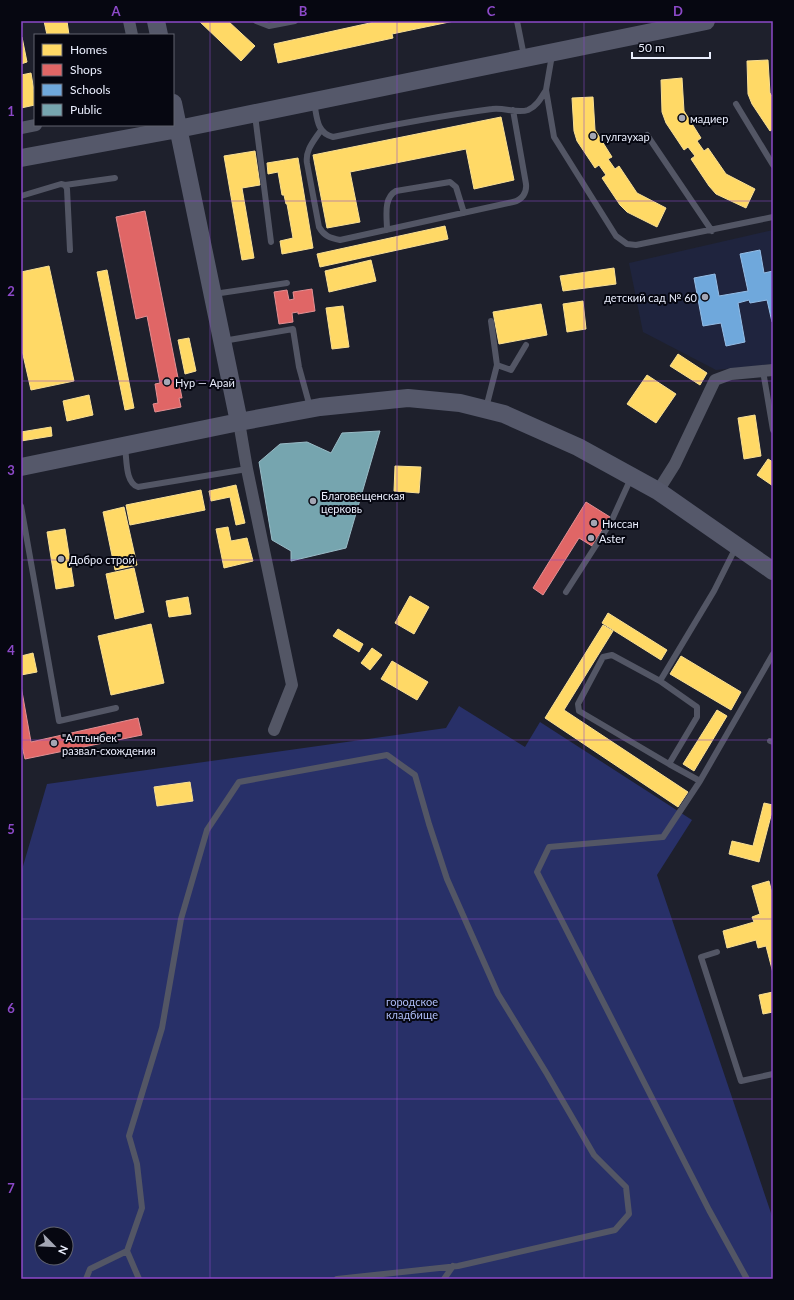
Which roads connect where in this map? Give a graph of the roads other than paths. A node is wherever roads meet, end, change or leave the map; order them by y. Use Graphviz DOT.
graph roads {
  1 [pos="129,21"];
  2 [pos="156,21"];
  3 [pos="256,21"];
  4 [pos="295,21"];
  5 [pos="517,21"];
  6 [pos="706,21"];
  7 [pos="667,25"];
  8 [pos="132,34"];
  9 [pos="159,34"];
  10 [pos="553,52"];
  11 [pos="524,58"];
  12 [pos="546,90"];
  13 [pos="314,101"];
  14 [pos="736,104"];
  15 [pos="174,108"];
  16 [pos="513,110"];
  17 [pos="255,113"];
  18 [pos="34,125"];
  19 [pos="21,128"];
  20 [pos="178,129"];
  21 [pos="321,130"];
  22 [pos="647,135"];
  23 [pos="21,158"];
  24 [pos="773,165"];
  25 [pos="115,178"];
  26 [pos="65,185"];
  27 [pos="21,196"];
  28 [pos="464,213"];
  29 [pos="773,217"];
  30 [pos="387,230"];
  31 [pos="712,231"];
  32 [pos="271,242"];
  33 [pos="70,250"];
  34 [pos="287,283"];
  35 [pos="212,294"];
  36 [pos="490,321"];
  37 [pos="222,341"];
  38 [pos="526,344"];
  39 [pos="496,365"];
  40 [pos="768,370"];
  41 [pos="311,408"];
  42 [pos="486,410"];
  43 [pos="239,422"];
  44 [pos="773,429"];
  45 [pos="125,446"];
  46 [pos="21,467"];
  47 [pos="247,469"];
  48 [pos="632,476"];
  49 [pos="658,491"];
  50 [pos="21,506"];
  51 [pos="736,546"];
  52 [pos="773,571"];
  53 [pos="566,592"];
  54 [pos="773,654"];
  55 [pos="660,681"];
  56 [pos="116,708"];
  57 [pos="274,730"];
  58 [pos="669,764"];
  59 [pos="700,781"];
  60 [pos="717,952"];
  61 [pos="773,1074"];
  62 [pos="127,1252"];
  63 [pos="453,1266"];
  64 [pos="86,1279"];
  65 [pos="139,1279"];
  66 [pos="337,1279"];
  67 [pos="444,1279"];
  68 [pos="747,1279"];
  1 -- 8 [label="street"];
  2 -- 9 [label="street"];
  3 -- 4 [label="lane"];
  5 -- 11 [label="lane"];
  6 -- 7 [label="street"];
  7 -- 10 [label="street"];
  10 -- 11 [label="street"];
  10 -- 12 [label="lane"];
  11 -- 13 [label="street"];
  12 -- 16 [label="lane"];
  12 -- 31 [label="lane"];
  13 -- 17 [label="street"];
  13 -- 21 [label="lane"];
  14 -- 24 [label="lane"];
  15 -- 20 [label="street"];
  16 -- 21 [label="lane"];
  16 -- 28 [label="lane"];
  17 -- 20 [label="street"];
  17 -- 32 [label="lane"];
  18 -- 19 [label="street"];
  20 -- 23 [label="street"];
  20 -- 35 [label="street"];
  21 -- 30 [label="lane"];
  22 -- 31 [label="lane"];
  25 -- 26 [label="lane"];
  26 -- 27 [label="lane"];
  26 -- 33 [label="lane"];
  28 -- 30 [label="lane"];
  28 -- 30 [label="lane"];
  29 -- 31 [label="lane"];
  34 -- 35 [label="lane"];
  35 -- 37 [label="street"];
  36 -- 39 [label="lane"];
  37 -- 41 [label="lane"];
  37 -- 43 [label="street"];
  38 -- 39 [label="lane"];
  39 -- 42 [label="lane"];
  40 -- 44 [label="lane"];
  40 -- 49 [label="street"];
  41 -- 42 [label="street"];
  41 -- 43 [label="street"];
  42 -- 48 [label="street"];
  43 -- 45 [label="street"];
  43 -- 47 [label="street"];
  45 -- 46 [label="street"];
  45 -- 47 [label="lane"];
  47 -- 57 [label="street"];
  48 -- 49 [label="street"];
  48 -- 53 [label="lane"];
  49 -- 51 [label="street"];
  50 -- 56 [label="lane"];
  51 -- 52 [label="street"];
  51 -- 55 [label="lane"];
  54 -- 59 [label="lane"];
  55 -- 58 [label="lane"];
  55 -- 58 [label="lane"];
  58 -- 59 [label="lane"];
  59 -- 68 [label="lane"];
  60 -- 61 [label="lane"];
  62 -- 63 [label="lane"];
  62 -- 64 [label="lane"];
  62 -- 65 [label="lane"];
  63 -- 66 [label="lane"];
  63 -- 67 [label="lane"];
}
